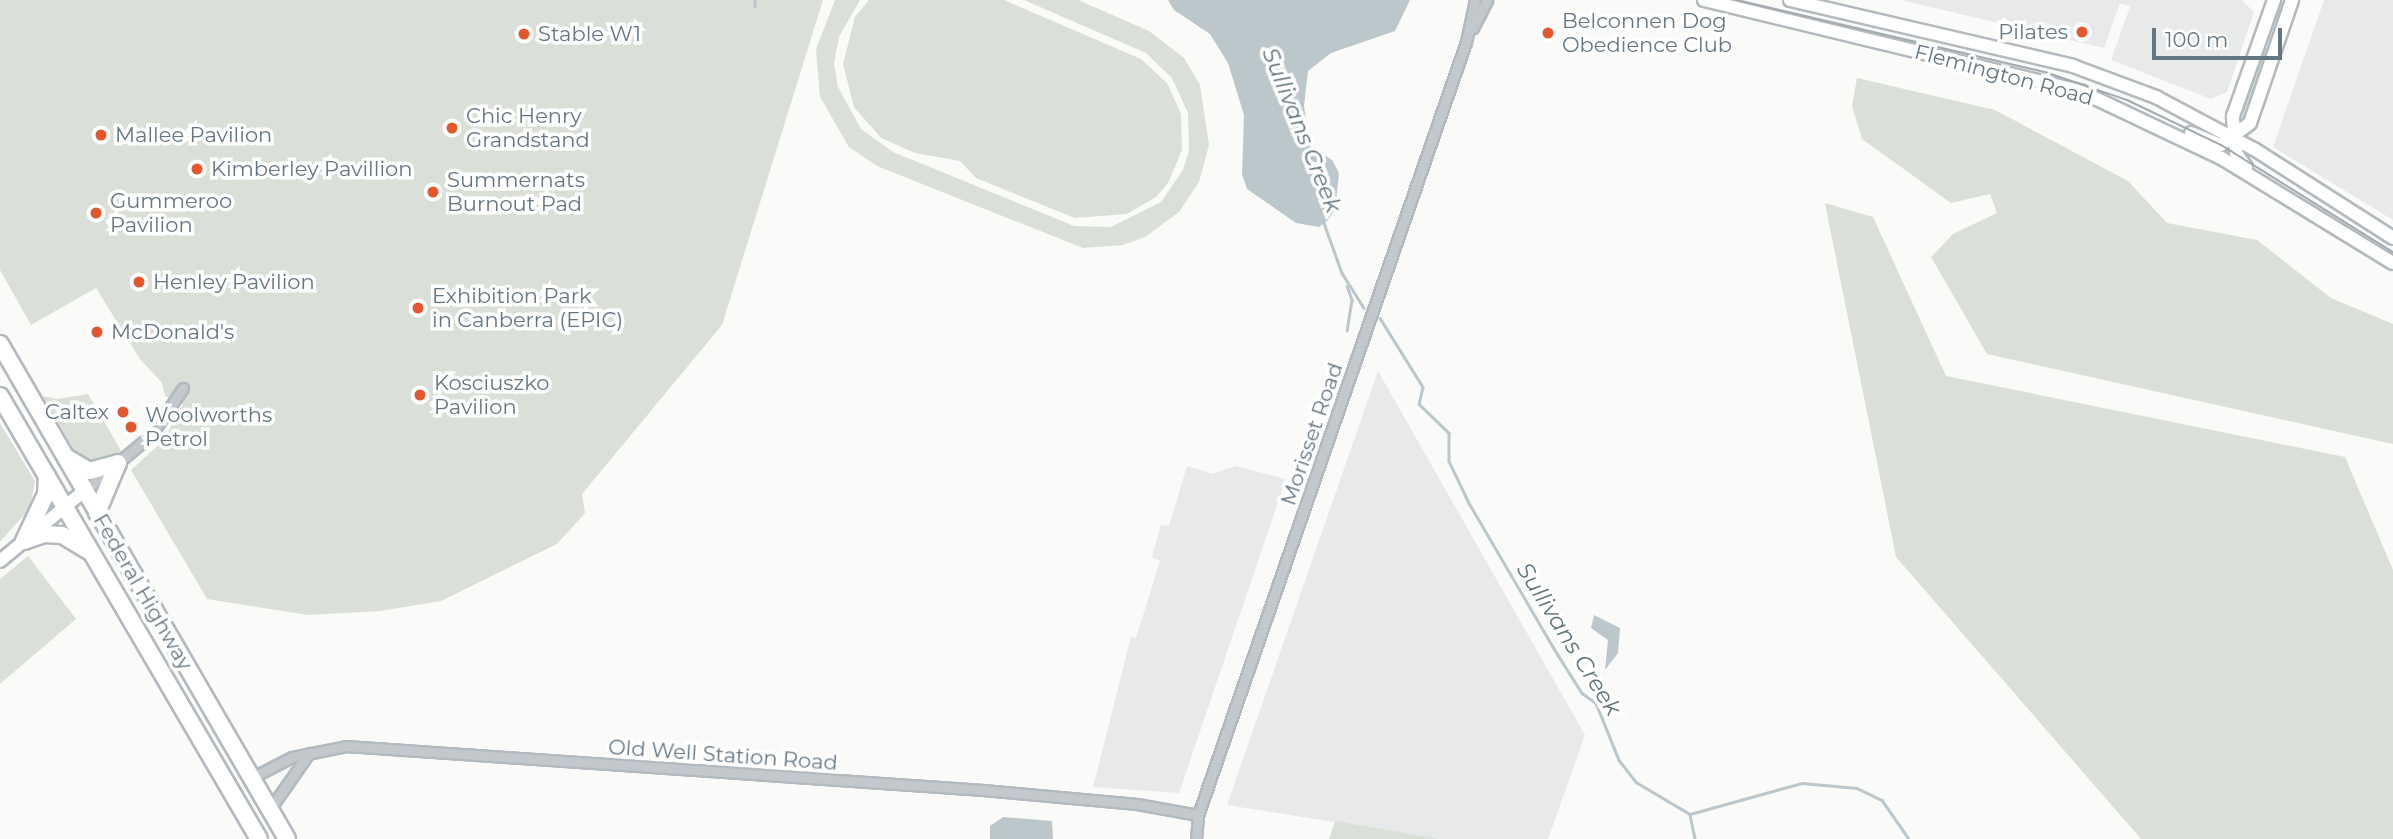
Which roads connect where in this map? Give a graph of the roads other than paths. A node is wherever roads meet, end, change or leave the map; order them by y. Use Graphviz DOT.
graph roads {
  1 [pos="1475,0"];
  2 [pos="1487,0"];
  3 [pos="1704,0"];
  4 [pos="1790,0"];
  5 [pos="2274,0"];
  6 [pos="2288,1"];
  7 [pos="1466,42"];
  8 [pos="2080,91"];
  9 [pos="2235,138"];
  10 [pos="2338,230"];
  11 [pos="2393,238"];
  12 [pos="2393,263"];
  13 [pos="0,344"];
  14 [pos="183,388"];
  15 [pos="0,396"];
  16 [pos="64,455"];
  17 [pos="118,463"];
  18 [pos="47,476"];
  19 [pos="84,491"];
  20 [pos="65,507"];
  21 [pos="97,513"];
  22 [pos="24,541"];
  23 [pos="92,553"];
  24 [pos="0,561"];
  25 [pos="310,751"];
  26 [pos="251,778"];
  27 [pos="229,789"];
  28 [pos="270,809"];
  29 [pos="1198,815"];
  30 [pos="259,839"];
  31 [pos="287,839"];
  32 [pos="1196,839"];
  1 -- 7 [label="street, Morisset Road"];
  2 -- 7 [label="street, Morisset Road"];
  3 -- 8 [label="main road, Flemington Road"];
  4 -- 9 [label="main road, Flemington Road"];
  5 -- 9 [label="main road"];
  6 -- 9 [label="main road"];
  7 -- 29 [label="street, Morisset Road"];
  8 -- 9 [label="main road"];
  8 -- 10 [label="main road, Flemington Road"];
  9 -- 10 [label="main road"];
  9 -- 11 [label="main road, Flemington Road"];
  10 -- 12 [label="main road, Flemington Road"];
  13 -- 16 [label="highway, Federal Highway"];
  14 -- 17 [label="street"];
  15 -- 18 [label="highway, Federal Highway"];
  16 -- 17 [label="highway"];
  16 -- 19 [label="highway, Federal Highway"];
  17 -- 19 [label="street"];
  17 -- 21 [label="highway"];
  18 -- 20 [label="highway, Federal Highway"];
  18 -- 22 [label="highway"];
  19 -- 20 [label="main road"];
  19 -- 21 [label="highway, Federal Highway"];
  20 -- 22 [label="main road"];
  20 -- 23 [label="highway, Federal Highway"];
  21 -- 26 [label="highway, Federal Highway"];
  22 -- 23 [label="highway"];
  22 -- 24 [label="main road"];
  23 -- 27 [label="highway, Federal Highway"];
  25 -- 26 [label="street, Old Well Station Road"];
  25 -- 28 [label="street"];
  25 -- 29 [label="street, Old Well Station Road"];
  26 -- 27 [label="highway"];
  26 -- 28 [label="highway, Federal Highway"];
  27 -- 30 [label="highway, Federal Highway"];
  28 -- 31 [label="highway, Federal Highway"];
  29 -- 32 [label="street, Morisset Road"];
}
